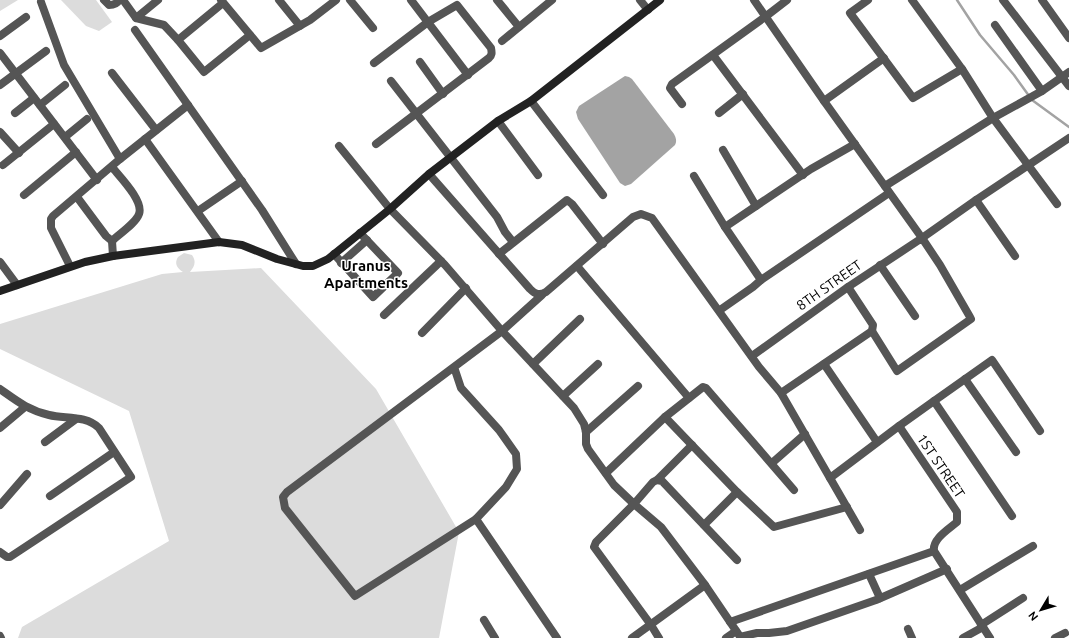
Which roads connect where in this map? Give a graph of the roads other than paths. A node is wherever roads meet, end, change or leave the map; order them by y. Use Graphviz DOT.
graph roads {
  1 [pos="104,0"];
  2 [pos="120,0"];
  3 [pos="123,0"];
  4 [pos="158,0"];
  5 [pos="279,0"];
  6 [pos="336,0"];
  7 [pos="350,0"];
  8 [pos="412,0"];
  9 [pos="497,0"];
  10 [pos="552,0"];
  11 [pos="640,0"];
  12 [pos="660,0"];
  13 [pos="754,0"];
  14 [pos="787,0"];
  15 [pos="868,0"];
  16 [pos="912,0"];
  17 [pos="1003,0"];
  18 [pos="1042,0"];
  19 [pos="41,2"];
  20 [pos="222,2"];
  21 [pos="648,10"];
  22 [pos="26,17"];
  23 [pos="136,18"];
  24 [pos="765,18"];
  25 [pos="428,22"];
  26 [pos="995,25"];
  27 [pos="300,26"];
  28 [pos="519,27"];
  29 [pos="373,28"];
  30 [pos="135,30"];
  31 [pos="250,35"];
  32 [pos="0,36"];
  33 [pos="1069,38"];
  34 [pos="178,40"];
  35 [pos="502,40"];
  36 [pos="46,52"];
  37 [pos="0,53"];
  38 [pos="713,55"];
  39 [pos="884,58"];
  40 [pos="420,62"];
  41 [pos="374,63"];
  42 [pos="962,69"];
  43 [pos="16,74"];
  44 [pos="112,74"];
  45 [pos="468,75"];
  46 [pos="1066,75"];
  47 [pos="390,81"];
  48 [pos="0,85"];
  49 [pos="65,86"];
  50 [pos="1069,86"];
  51 [pos="1042,92"];
  52 [pos="443,94"];
  53 [pos="743,94"];
  54 [pos="34,98"];
  55 [pos="531,101"];
  56 [pos="824,101"];
  57 [pos="682,104"];
  58 [pos="40,105"];
  59 [pos="188,105"];
  60 [pos="14,113"];
  61 [pos="417,113"];
  62 [pos="719,113"];
  63 [pos="993,118"];
  64 [pos="87,120"];
  65 [pos="498,121"];
  66 [pos="54,124"];
  67 [pos="156,130"];
  68 [pos="0,132"];
  69 [pos="65,137"];
  70 [pos="1069,138"];
  71 [pos="145,139"];
  72 [pos="376,144"];
  73 [pos="855,144"];
  74 [pos="339,146"];
  75 [pos="723,150"];
  76 [pos="76,152"];
  77 [pos="19,153"];
  78 [pos="451,157"];
  79 [pos="120,159"];
  80 [pos="3,165"];
  81 [pos="1029,166"];
  82 [pos="112,167"];
  83 [pos="429,174"];
  84 [pos="538,175"];
  85 [pos="802,175"];
  86 [pos="694,176"];
  87 [pos="97,180"];
  88 [pos="242,181"];
  89 [pos="887,189"];
  90 [pos="24,195"];
  91 [pos="603,195"];
  92 [pos="77,197"];
  93 [pos="976,200"];
  94 [pos="1057,204"];
  95 [pos="756,206"];
  96 [pos="390,209"];
  97 [pos="198,211"];
  98 [pos="725,227"];
  99 [pos="360,233"];
  100 [pos="922,238"];
  101 [pos="367,240"];
  102 [pos="112,241"];
  103 [pos="219,242"];
  104 [pos="513,242"];
  105 [pos="603,244"];
  106 [pos="334,254"];
  107 [pos="499,254"];
  108 [pos="113,256"];
  109 [pos="1015,256"];
  110 [pos="441,261"];
  111 [pos="0,262"];
  112 [pos="342,263"];
  113 [pos="296,264"];
  114 [pos="880,265"];
  115 [pos="70,266"];
  116 [pos="577,266"];
  117 [pos="761,280"];
  118 [pos="17,285"];
  119 [pos="848,287"];
  120 [pos="466,288"];
  121 [pos="0,291"];
  122 [pos="542,295"];
  123 [pos="720,310"];
  124 [pos="384,315"];
  125 [pos="915,316"];
  126 [pos="580,319"];
  127 [pos="502,331"];
  128 [pos="872,331"];
  129 [pos="422,333"];
  130 [pos="752,356"];
  131 [pos="533,364"];
  132 [pos="598,364"];
  133 [pos="824,364"];
  134 [pos="454,367"];
  135 [pos="965,379"];
  136 [pos="638,386"];
  137 [pos="0,389"];
  138 [pos="781,393"];
  139 [pos="563,396"];
  140 [pos="689,398"];
  141 [pos="934,401"];
  142 [pos="25,407"];
  143 [pos="665,417"];
  144 [pos="76,419"];
  145 [pos="899,426"];
  146 [pos="0,428"];
  147 [pos="1040,431"];
  148 [pos="586,432"];
  149 [pos="805,434"];
  150 [pos="45,442"];
  151 [pos="877,442"];
  152 [pos="692,445"];
  153 [pos="114,452"];
  154 [pos="1016,452"];
  155 [pos="772,463"];
  156 [pos="606,473"];
  157 [pos="27,474"];
  158 [pos="830,478"];
  159 [pos="657,480"];
  160 [pos="794,490"];
  161 [pos="737,492"];
  162 [pos="50,496"];
  163 [pos="634,504"];
  164 [pos="0,505"];
  165 [pos="847,507"];
  166 [pos="1012,516"];
  167 [pos="476,519"];
  168 [pos="704,525"];
  169 [pos="860,530"];
  170 [pos="1033,546"];
  171 [pos="934,551"];
  172 [pos="0,552"];
  173 [pos="737,560"];
  174 [pos="947,569"];
  175 [pos="869,574"];
  176 [pos="705,585"];
  177 [pos="960,590"];
  178 [pos="880,598"];
  179 [pos="1023,598"];
  180 [pos="484,620"];
  181 [pos="730,622"];
  182 [pos="651,625"];
  183 [pos="982,626"];
  184 [pos="908,629"];
  185 [pos="1065,633"];
  186 [pos="739,635"];
  187 [pos="495,638"];
  188 [pos="557,638"];
  189 [pos="632,638"];
  190 [pos="658,638"];
  191 [pos="726,638"];
  192 [pos="912,638"];
  193 [pos="963,638"];
  194 [pos="990,638"];
  195 [pos="1055,638"];
  1 -- 2 [label="street"];
  3 -- 23 [label="street"];
  4 -- 23 [label="street"];
  5 -- 27 [label="street"];
  6 -- 27 [label="street"];
  7 -- 29 [label="street"];
  8 -- 25 [label="street"];
  9 -- 28 [label="street"];
  10 -- 28 [label="street"];
  11 -- 21 [label="street"];
  12 -- 21 [label="street"];
  13 -- 24 [label="street"];
  14 -- 24 [label="street"];
  15 -- 39 [label="street"];
  16 -- 42 [label="street"];
  17 -- 46 [label="street"];
  18 -- 33 [label="street"];
  19 -- 79 [label="street"];
  20 -- 31 [label="street"];
  20 -- 34 [label="street"];
  21 -- 55 [label="street"];
  22 -- 32 [label="street"];
  23 -- 34 [label="street"];
  24 -- 38 [label="street"];
  24 -- 56 [label="street"];
  25 -- 41 [label="street"];
  25 -- 45 [label="street"];
  25 -- 45 [label="street"];
  26 -- 51 [label="street"];
  27 -- 31 [label="street"];
  28 -- 35 [label="street"];
  30 -- 59 [label="street"];
  31 -- 34 [label="street"];
  36 -- 43 [label="street"];
  37 -- 43 [label="street"];
  38 -- 53 [label="street"];
  38 -- 57 [label="street"];
  39 -- 42 [label="street"];
  39 -- 56 [label="street"];
  40 -- 52 [label="street"];
  42 -- 63 [label="street"];
  43 -- 48 [label="street"];
  43 -- 54 [label="street"];
  44 -- 67 [label="street"];
  45 -- 52 [label="street"];
  46 -- 50 [label="street"];
  46 -- 51 [label="street"];
  47 -- 61 [label="street"];
  49 -- 58 [label="street"];
  51 -- 63 [label="street"];
  52 -- 61 [label="street"];
  53 -- 62 [label="street"];
  53 -- 85 [label="street"];
  54 -- 58 [label="street"];
  54 -- 60 [label="street"];
  55 -- 65 [label="street"];
  55 -- 91 [label="street"];
  56 -- 73 [label="street"];
  58 -- 66 [label="street"];
  59 -- 67 [label="street"];
  59 -- 88 [label="street"];
  61 -- 72 [label="street"];
  61 -- 78 [label="street"];
  63 -- 81 [label="street"];
  63 -- 89 [label="street"];
  64 -- 69 [label="street"];
  65 -- 78 [label="street"];
  65 -- 84 [label="street"];
  66 -- 69 [label="street"];
  66 -- 77 [label="street"];
  67 -- 71 [label="street"];
  68 -- 77 [label="street"];
  69 -- 76 [label="street"];
  70 -- 81 [label="street, 8TH STREET"];
  71 -- 79 [label="street"];
  71 -- 97 [label="street"];
  73 -- 85 [label="street"];
  73 -- 89 [label="street"];
  74 -- 96 [label="street"];
  75 -- 95 [label="street"];
  76 -- 87 [label="street"];
  76 -- 90 [label="street"];
  77 -- 80 [label="street"];
  78 -- 83 [label="street"];
  78 -- 104 [label="street"];
  79 -- 82 [label="street"];
  81 -- 93 [label="street, 8TH STREET"];
  81 -- 94 [label="street"];
  82 -- 87 [label="street"];
  82 -- 102 [label="street"];
  83 -- 96 [label="street"];
  83 -- 107 [label="street"];
  85 -- 95 [label="street"];
  86 -- 98 [label="street"];
  87 -- 92 [label="street"];
  88 -- 97 [label="street"];
  88 -- 113 [label="street"];
  89 -- 100 [label="street"];
  89 -- 117 [label="street"];
  92 -- 102 [label="street"];
  92 -- 115 [label="street"];
  93 -- 100 [label="street, 8TH STREET"];
  93 -- 109 [label="street"];
  95 -- 98 [label="street"];
  96 -- 99 [label="street"];
  96 -- 110 [label="street"];
  97 -- 103 [label="street"];
  98 -- 117 [label="street"];
  99 -- 101 [label="street"];
  99 -- 106 [label="street"];
  100 -- 114 [label="street, 8TH STREET"];
  100 -- 128 [label="street"];
  101 -- 112 [label="street"];
  101 -- 112 [label="street"];
  102 -- 108 [label="street"];
  103 -- 108 [label="street"];
  103 -- 113 [label="street"];
  104 -- 105 [label="street"];
  104 -- 107 [label="street"];
  105 -- 116 [label="street"];
  105 -- 123 [label="street"];
  106 -- 112 [label="street"];
  106 -- 113 [label="street"];
  107 -- 122 [label="street"];
  108 -- 115 [label="street"];
  110 -- 120 [label="street"];
  110 -- 124 [label="street"];
  111 -- 118 [label="street"];
  114 -- 119 [label="street, 8TH STREET"];
  114 -- 125 [label="street"];
  115 -- 118 [label="street"];
  116 -- 122 [label="street"];
  116 -- 140 [label="street"];
  117 -- 123 [label="street"];
  118 -- 121 [label="street"];
  119 -- 128 [label="street"];
  119 -- 130 [label="street, 8TH STREET"];
  120 -- 127 [label="street"];
  120 -- 129 [label="street"];
  122 -- 127 [label="street"];
  123 -- 130 [label="street"];
  126 -- 131 [label="street"];
  127 -- 131 [label="street"];
  127 -- 134 [label="street"];
  128 -- 133 [label="street"];
  130 -- 138 [label="street"];
  131 -- 139 [label="street"];
  132 -- 139 [label="street"];
  133 -- 138 [label="street"];
  133 -- 151 [label="street"];
  134 -- 167 [label="street"];
  134 -- 167 [label="street"];
  135 -- 141 [label="street"];
  135 -- 147 [label="street"];
  135 -- 154 [label="street"];
  136 -- 148 [label="street"];
  137 -- 142 [label="street"];
  138 -- 149 [label="street"];
  139 -- 148 [label="street"];
  140 -- 143 [label="street"];
  140 -- 155 [label="street"];
  141 -- 145 [label="street"];
  141 -- 166 [label="street"];
  142 -- 144 [label="street"];
  142 -- 146 [label="street"];
  143 -- 152 [label="street"];
  143 -- 156 [label="street"];
  144 -- 150 [label="street"];
  144 -- 153 [label="street"];
  145 -- 151 [label="street"];
  145 -- 171 [label="street, 1ST STREET"];
  148 -- 156 [label="street"];
  149 -- 155 [label="street"];
  149 -- 158 [label="street"];
  151 -- 158 [label="street"];
  152 -- 159 [label="street"];
  152 -- 161 [label="street"];
  153 -- 162 [label="street"];
  153 -- 172 [label="street"];
  155 -- 160 [label="street"];
  156 -- 163 [label="street"];
  157 -- 164 [label="street"];
  158 -- 165 [label="street"];
  159 -- 163 [label="street"];
  159 -- 168 [label="street"];
  161 -- 165 [label="street"];
  161 -- 168 [label="street"];
  163 -- 176 [label="street"];
  163 -- 182 [label="street"];
  165 -- 169 [label="street"];
  167 -- 188 [label="street"];
  168 -- 173 [label="street"];
  170 -- 177 [label="street"];
  171 -- 174 [label="street"];
  171 -- 175 [label="street"];
  174 -- 177 [label="street"];
  174 -- 178 [label="street"];
  175 -- 178 [label="street"];
  175 -- 181 [label="street"];
  176 -- 181 [label="street"];
  176 -- 182 [label="street"];
  177 -- 183 [label="street"];
  178 -- 186 [label="street"];
  179 -- 183 [label="street"];
  180 -- 187 [label="street"];
  181 -- 186 [label="street"];
  182 -- 189 [label="street"];
  182 -- 190 [label="street"];
  183 -- 193 [label="street"];
  183 -- 194 [label="street"];
  184 -- 192 [label="street"];
  185 -- 195 [label="street"];
  186 -- 191 [label="street"];
}
